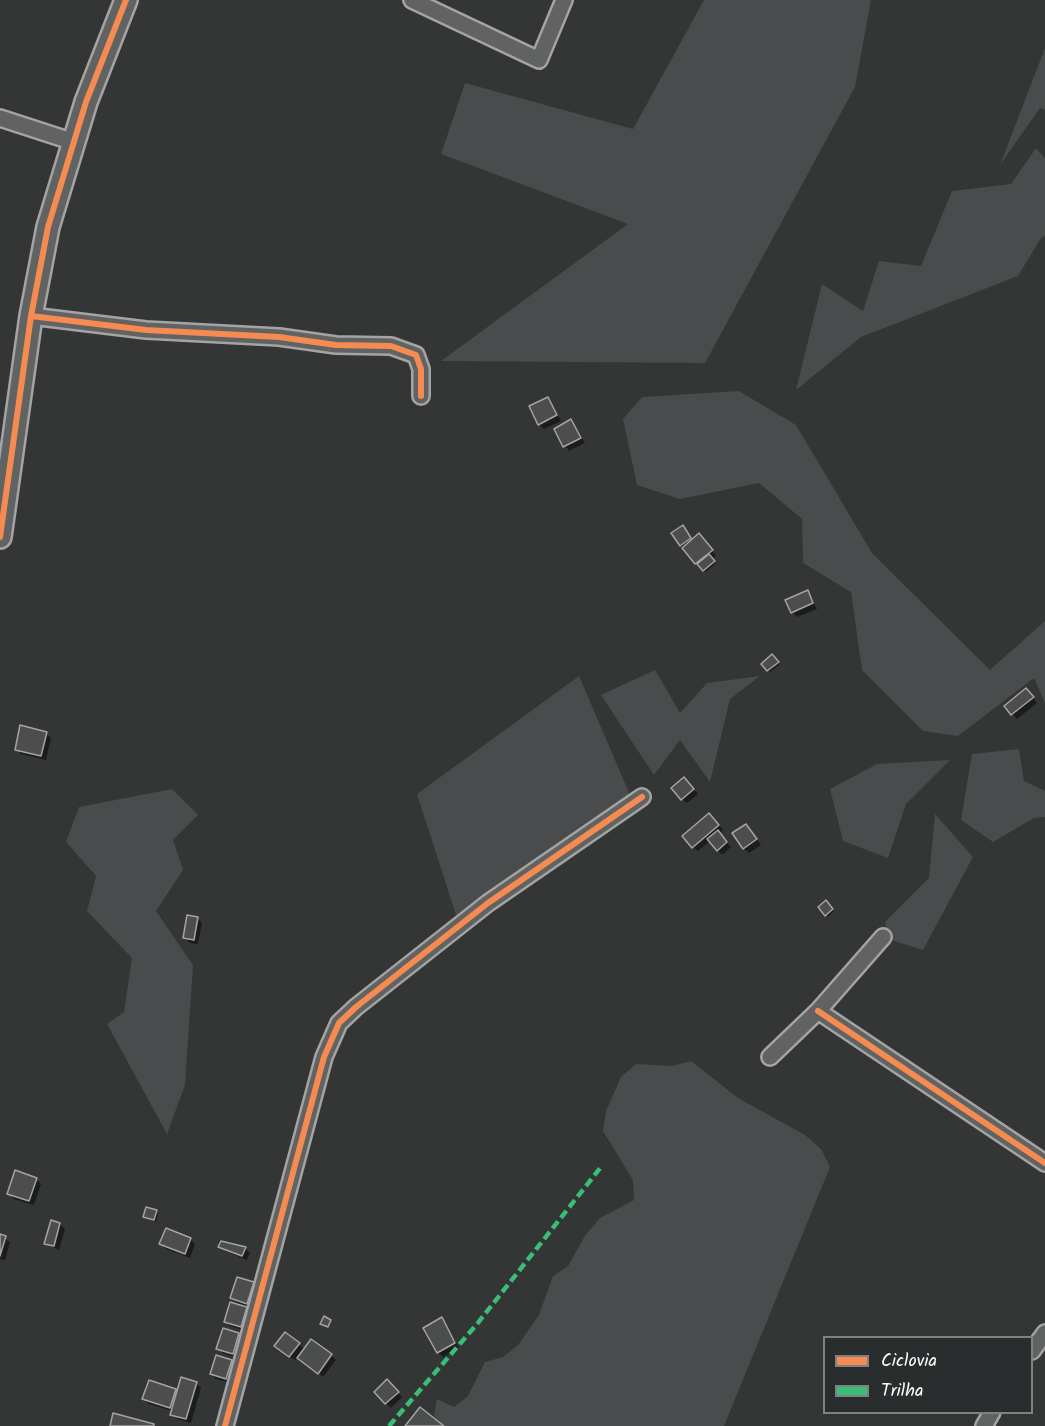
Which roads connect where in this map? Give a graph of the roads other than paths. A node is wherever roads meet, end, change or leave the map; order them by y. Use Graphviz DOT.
graph roads {
  1 [pos="126,0"];
  2 [pos="564,0"];
  3 [pos="416,1"];
  4 [pos="0,118"];
  5 [pos="74,142"];
  6 [pos="31,316"];
  7 [pos="421,396"];
  8 [pos="0,537"];
  9 [pos="642,797"];
  10 [pos="883,937"];
  11 [pos="818,1011"];
  12 [pos="770,1057"];
  13 [pos="1045,1163"];
  14 [pos="1045,1333"];
  15 [pos="1033,1351"];
  16 [pos="225,1426"];
  1 -- 5 [label="street"];
  2 -- 3 [label="street"];
  4 -- 5 [label="street"];
  5 -- 6 [label="street"];
  6 -- 7 [label="street"];
  6 -- 8 [label="street"];
  9 -- 16 [label="street"];
  10 -- 11 [label="street"];
  11 -- 12 [label="street"];
  11 -- 13 [label="street"];
  14 -- 15 [label="street"];
}
